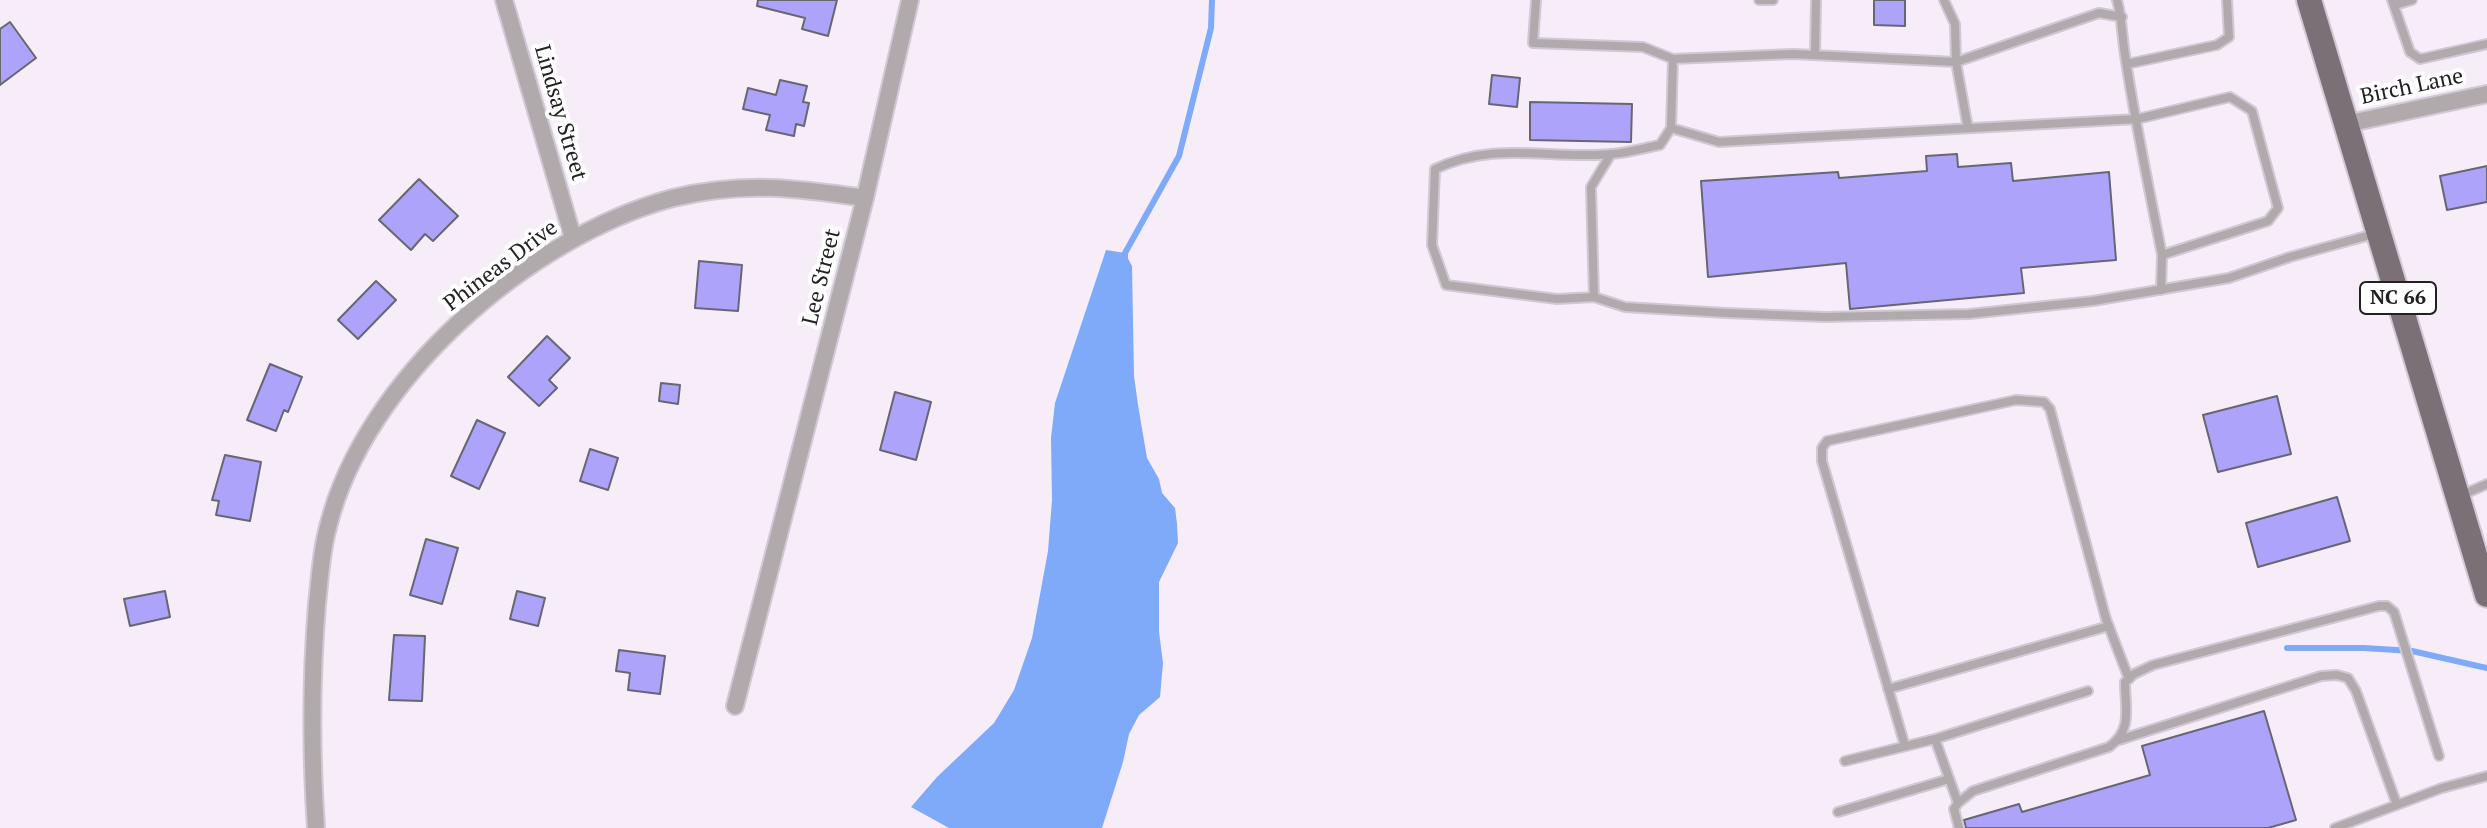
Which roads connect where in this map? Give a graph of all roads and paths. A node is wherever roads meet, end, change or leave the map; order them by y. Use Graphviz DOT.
graph roads {
  1 [pos="504,0"];
  2 [pos="910,0"];
  3 [pos="1536,0"];
  4 [pos="1759,0"];
  5 [pos="1773,0"];
  6 [pos="1816,0"];
  7 [pos="1944,0"];
  8 [pos="2117,0"];
  9 [pos="2227,0"];
  10 [pos="2309,0"];
  11 [pos="2412,0"];
  12 [pos="2393,2"];
  13 [pos="2122,17"];
  14 [pos="2487,44"];
  15 [pos="1815,55"];
  16 [pos="1673,59"];
  17 [pos="1956,62"];
  18 [pos="2127,64"];
  19 [pos="2487,94"];
  20 [pos="2137,119"];
  21 [pos="2346,124"];
  22 [pos="1671,128"];
  23 [pos="1968,128"];
  24 [pos="1611,154"];
  25 [pos="865,198"];
  26 [pos="2379,232"];
  27 [pos="573,238"];
  28 [pos="2162,255"];
  29 [pos="2161,290"];
  30 [pos="1594,297"];
  31 [pos="2487,484"];
  32 [pos="2457,497"];
  33 [pos="2487,595"];
  34 [pos="2109,626"];
  35 [pos="2129,679"];
  36 [pos="1888,689"];
  37 [pos="2088,691"];
  38 [pos="735,706"];
  39 [pos="1935,739"];
  40 [pos="2119,740"];
  41 [pos="1905,746"];
  42 [pos="2439,756"];
  43 [pos="1845,761"];
  44 [pos="2487,776"];
  45 [pos="1949,779"];
  46 [pos="1958,803"];
  47 [pos="2397,805"];
  48 [pos="1838,812"];
  49 [pos="2340,827"];
  50 [pos="316,828"];
  51 [pos="1959,828"];
  1 -- 27 [label="street, Lindsay Street"];
  2 -- 25 [label="street, Lee Street"];
  3 -- 16 [label="lane"];
  4 -- 5 [label="lane"];
  6 -- 15 [label="lane"];
  7 -- 17 [label="lane"];
  8 -- 13 [label="lane"];
  9 -- 18 [label="lane"];
  10 -- 21 [label="main road, NC 66"];
  11 -- 12 [label="lane"];
  12 -- 14 [label="lane"];
  13 -- 17 [label="lane"];
  13 -- 18 [label="lane"];
  15 -- 16 [label="lane"];
  15 -- 17 [label="lane"];
  16 -- 22 [label="lane"];
  17 -- 23 [label="lane"];
  18 -- 20 [label="lane"];
  19 -- 21 [label="street, Birch Lane"];
  20 -- 23 [label="lane"];
  20 -- 28 [label="lane"];
  20 -- 28 [label="lane"];
  21 -- 26 [label="main road, NC 66"];
  22 -- 23 [label="lane"];
  22 -- 24 [label="lane"];
  24 -- 30 [label="lane"];
  24 -- 30 [label="lane"];
  25 -- 27 [label="street, Phineas Drive"];
  25 -- 38 [label="street, Lee Street"];
  26 -- 29 [label="lane"];
  26 -- 32 [label="main road, NC 66"];
  27 -- 50 [label="street, Phineas Drive"];
  28 -- 29 [label="lane"];
  29 -- 30 [label="lane"];
  31 -- 32 [label="lane"];
  32 -- 33 [label="main road, NC 66"];
  34 -- 35 [label="lane"];
  34 -- 36 [label="lane"];
  34 -- 36 [label="lane"];
  35 -- 40 [label="lane"];
  35 -- 42 [label="lane"];
  36 -- 41 [label="lane"];
  37 -- 39 [label="lane"];
  39 -- 41 [label="lane"];
  39 -- 45 [label="lane"];
  40 -- 46 [label="lane"];
  40 -- 47 [label="lane"];
  41 -- 43 [label="lane"];
  44 -- 47 [label="lane"];
  45 -- 46 [label="lane"];
  45 -- 48 [label="lane"];
  46 -- 51 [label="lane"];
  47 -- 49 [label="lane"];
}
